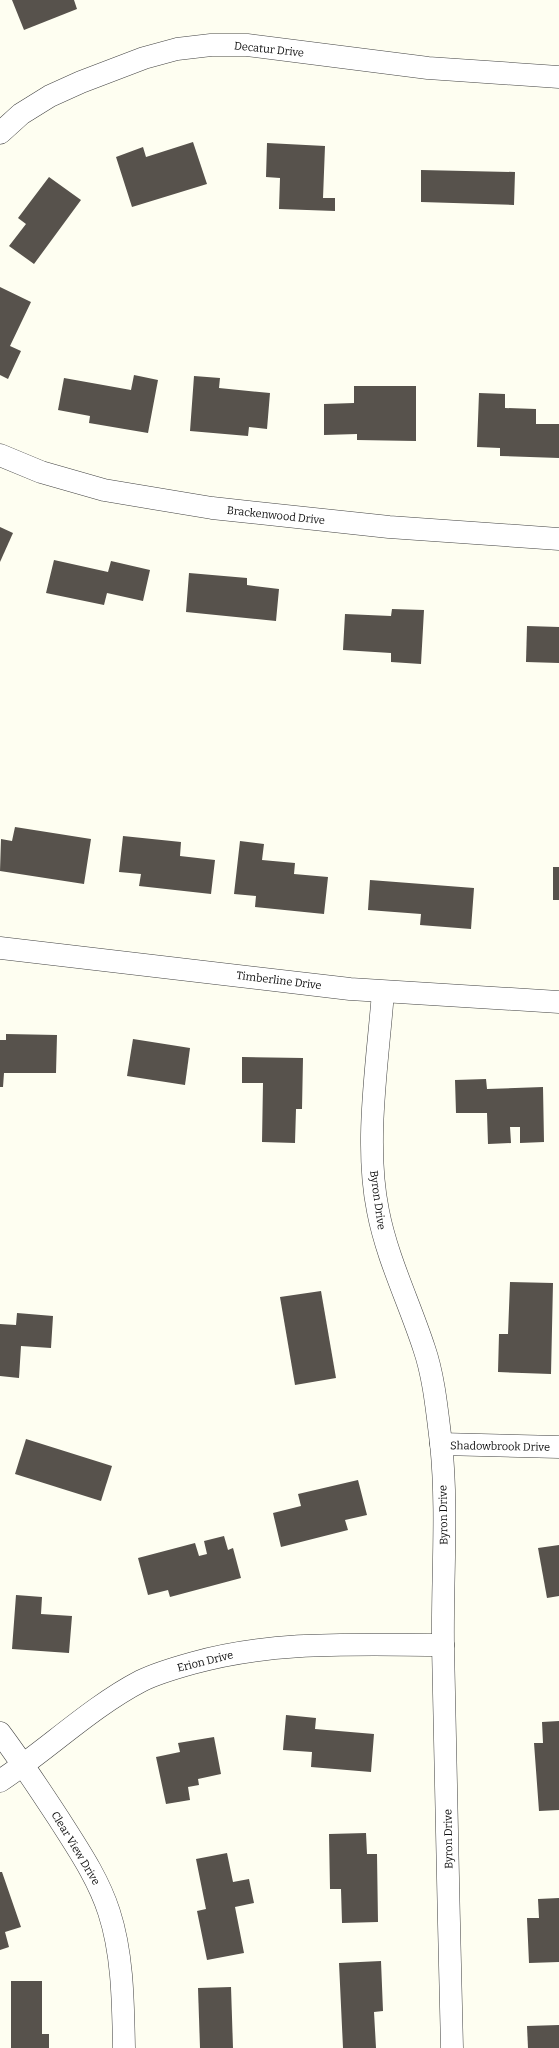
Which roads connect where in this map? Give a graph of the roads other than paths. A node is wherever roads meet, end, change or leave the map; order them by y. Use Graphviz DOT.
graph roads {
  1 [pos="559,77"];
  2 [pos="0,133"];
  3 [pos="0,455"];
  4 [pos="559,539"];
  5 [pos="0,948"];
  6 [pos="383,992"];
  7 [pos="559,1002"];
  8 [pos="441,1444"];
  9 [pos="559,1447"];
  10 [pos="443,1645"];
  11 [pos="0,1734"];
  12 [pos="24,1765"];
  13 [pos="0,1781"];
  14 [pos="124,2048"];
  15 [pos="452,2048"];
  1 -- 2 [label="street, Decatur Drive"];
  3 -- 4 [label="street, Brackenwood Drive"];
  5 -- 6 [label="street, Timberline Drive"];
  6 -- 7 [label="street, Timberline Drive"];
  6 -- 8 [label="street, Byron Drive"];
  8 -- 9 [label="street, Shadowbrook Drive"];
  8 -- 10 [label="street, Byron Drive"];
  10 -- 12 [label="street, Erion Drive"];
  10 -- 15 [label="street, Byron Drive"];
  11 -- 12 [label="street, Clear View Drive"];
  12 -- 13 [label="street, Erion Drive"];
  12 -- 14 [label="street, Clear View Drive"];
}
